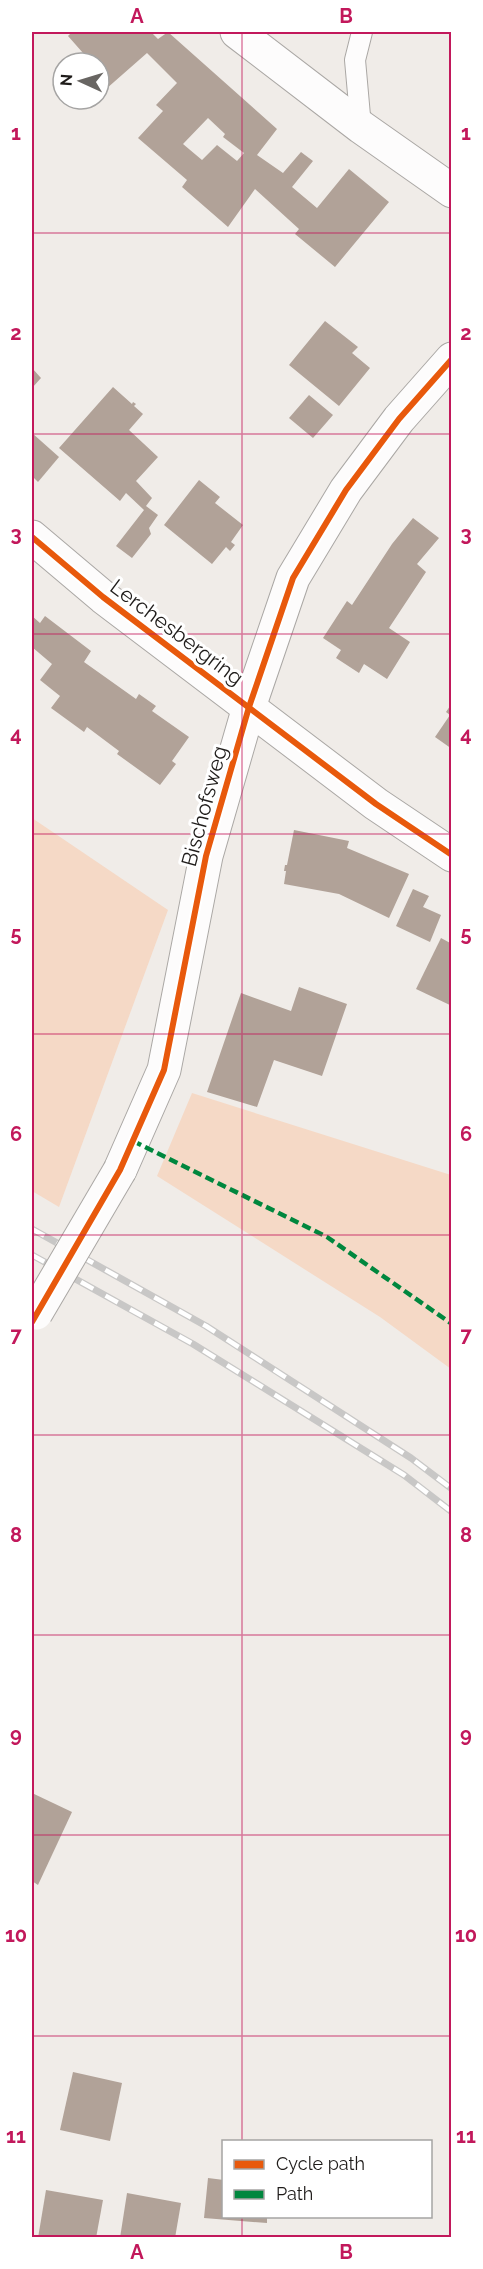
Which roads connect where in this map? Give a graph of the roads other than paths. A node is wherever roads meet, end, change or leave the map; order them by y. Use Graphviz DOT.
graph roads {
  1 [pos="237,32"];
  2 [pos="362,32"];
  3 [pos="361,127"];
  4 [pos="452,191"];
  5 [pos="452,359"];
  6 [pos="32,537"];
  7 [pos="249,707"];
  8 [pos="452,855"];
  9 [pos="34,1317"];
  1 -- 3 [label="street"];
  2 -- 3 [label="lane"];
  3 -- 4 [label="street"];
  5 -- 7 [label="street, Bischofsweg"];
  6 -- 7 [label="street, Lerchesbergring"];
  7 -- 8 [label="street, Lerchesbergring"];
  7 -- 9 [label="street, Bischofsweg, bridge"];
}
